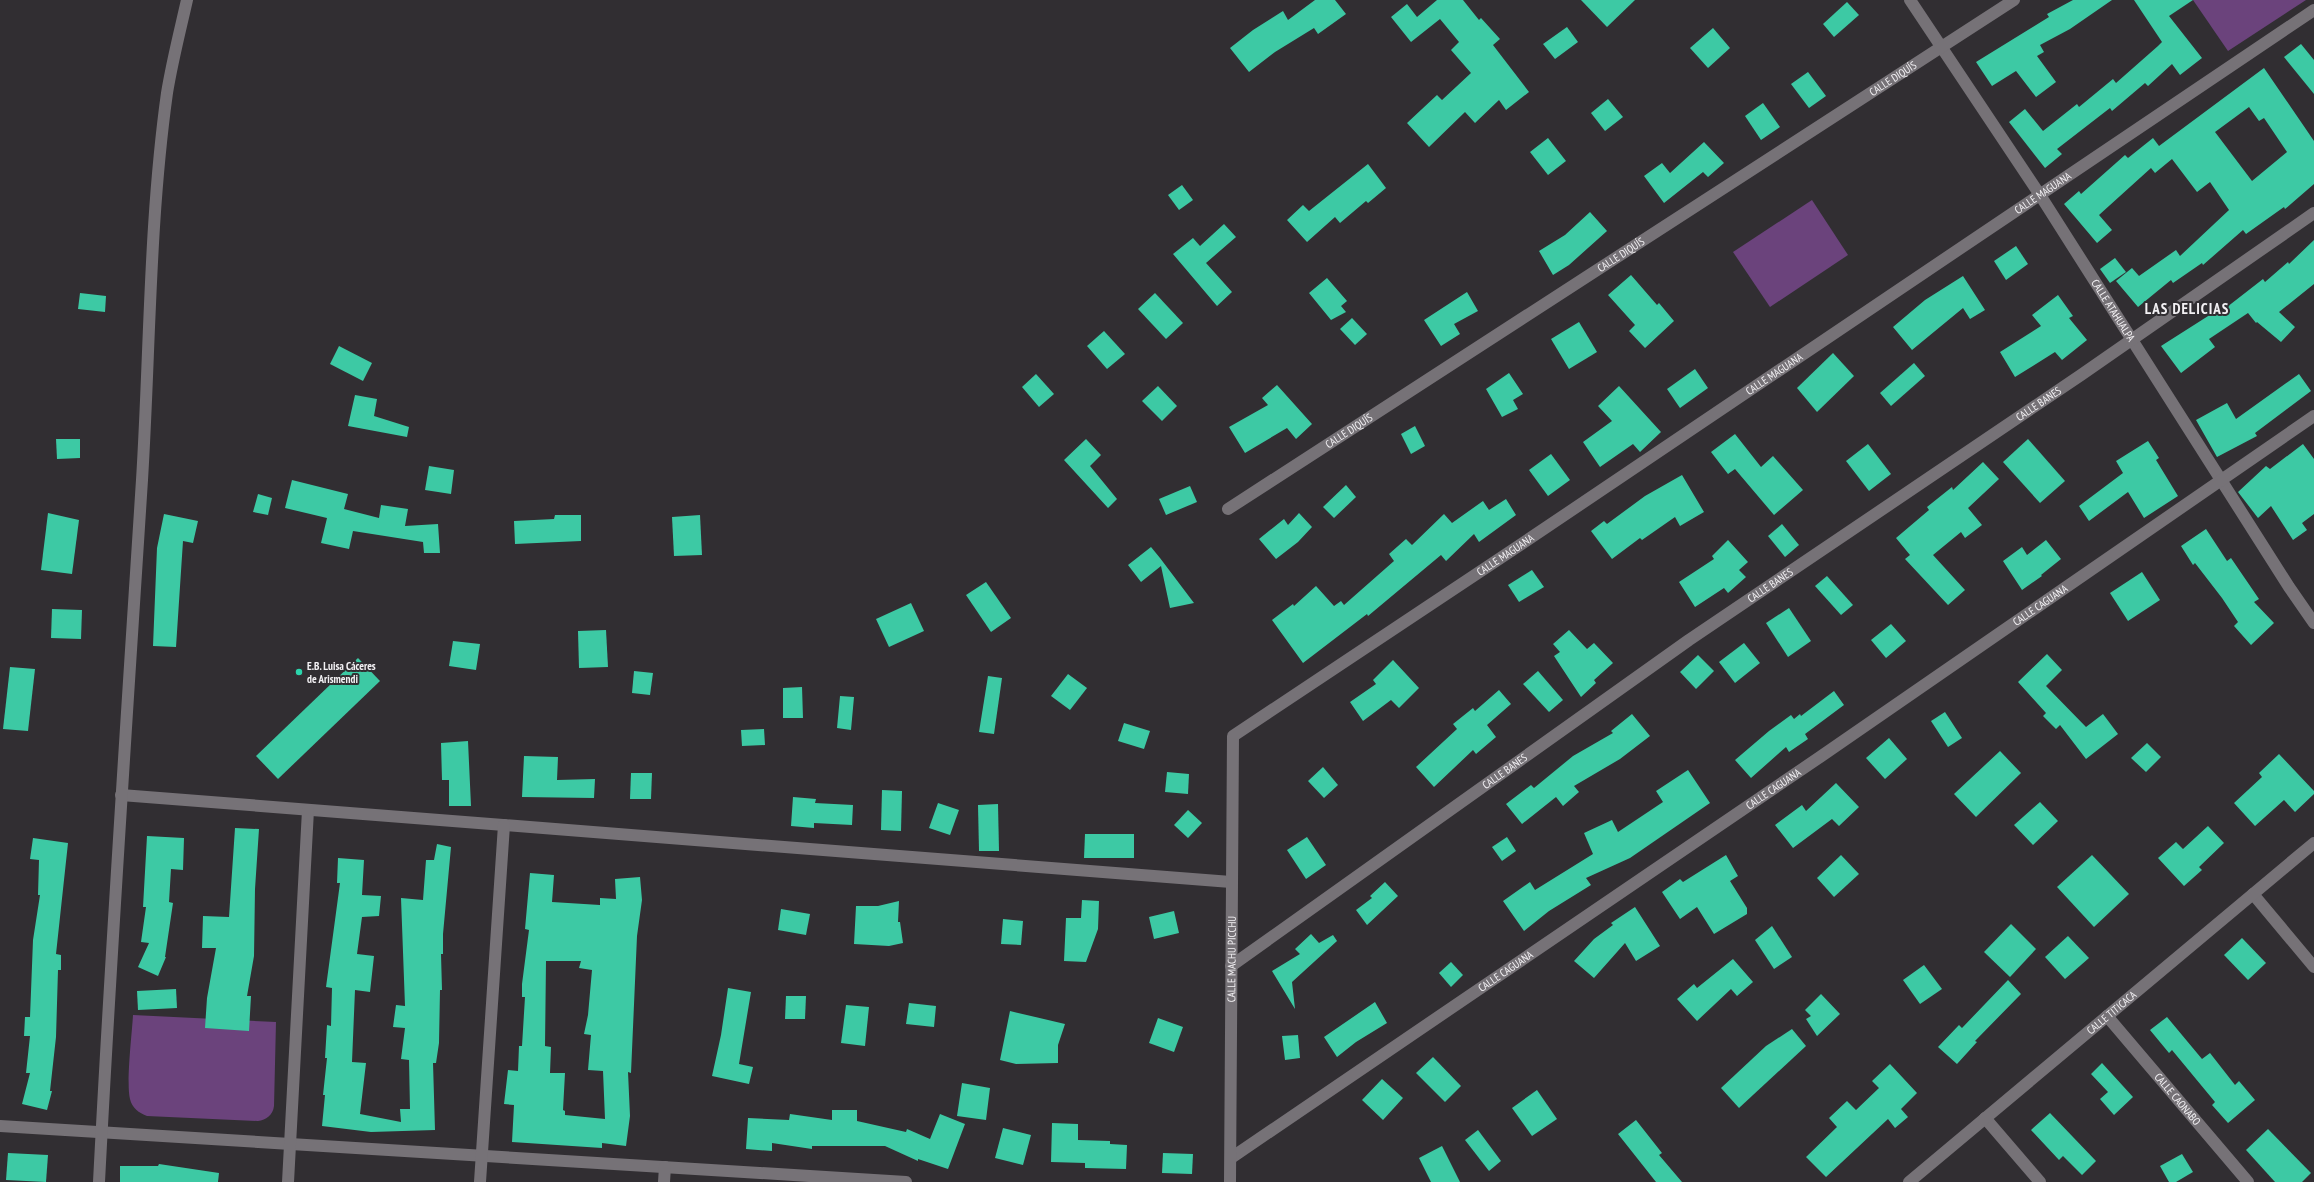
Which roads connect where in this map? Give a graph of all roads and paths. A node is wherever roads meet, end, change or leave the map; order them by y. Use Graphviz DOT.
graph roads {
  1 [pos="187,0"];
  2 [pos="1910,0"];
  3 [pos="2014,0"];
  4 [pos="2314,10"];
  5 [pos="1942,48"];
  6 [pos="2040,195"];
  7 [pos="2314,213"];
  8 [pos="2131,339"];
  9 [pos="2314,416"];
  10 [pos="2220,479"];
  11 [pos="1228,509"];
  12 [pos="2314,623"];
  13 [pos="1233,736"];
  14 [pos="121,795"];
  15 [pos="308,810"];
  16 [pos="504,825"];
  17 [pos="2314,843"];
  18 [pos="1231,882"];
  19 [pos="2253,894"];
  20 [pos="1231,966"];
  21 [pos="2314,967"];
  22 [pos="2107,1016"];
  23 [pos="1985,1118"];
  24 [pos="0,1126"];
  25 [pos="101,1132"];
  26 [pos="290,1144"];
  27 [pos="482,1156"];
  28 [pos="1230,1158"];
  29 [pos="665,1167"];
  30 [pos="99,1182"];
  31 [pos="288,1182"];
  32 [pos="480,1182"];
  33 [pos="664,1182"];
  34 [pos="906,1182"];
  35 [pos="1230,1182"];
  36 [pos="1909,1182"];
  37 [pos="2040,1182"];
  38 [pos="2248,1182"];
  1 -- 14 [label="street"];
  2 -- 5 [label="street, CALLE ATAHUALPA"];
  3 -- 5 [label="street, CALLE DIQUÍS"];
  4 -- 6 [label="street, CALLE MAGUANA"];
  5 -- 6 [label="street, CALLE ATAHUALPA"];
  5 -- 11 [label="street, CALLE DIQUÍS"];
  6 -- 8 [label="street, CALLE ATAHUALPA"];
  6 -- 13 [label="street, CALLE MAGUANA"];
  7 -- 8 [label="street, CALLE BANES"];
  8 -- 10 [label="street, CALLE ATAHUALPA"];
  8 -- 20 [label="street, CALLE BANES"];
  9 -- 10 [label="street, CALLE CAGUANA"];
  10 -- 12 [label="street, CALLE ATAHUALPA"];
  10 -- 28 [label="street, CALLE CAGUANA"];
  13 -- 18 [label="street, CALLE MACHU PICCHU"];
  14 -- 15 [label="street"];
  14 -- 25 [label="street"];
  15 -- 16 [label="street"];
  15 -- 26 [label="street"];
  16 -- 18 [label="street"];
  16 -- 27 [label="street"];
  17 -- 19 [label="street, CALLE TITICACA"];
  18 -- 20 [label="street, CALLE MACHU PICCHU"];
  19 -- 21 [label="street"];
  19 -- 22 [label="street, CALLE TITICACA"];
  20 -- 28 [label="street, CALLE MACHU PICCHU"];
  22 -- 23 [label="street, CALLE TITICACA"];
  22 -- 38 [label="street, CALLE CAONABO"];
  23 -- 36 [label="street, CALLE TITICACA"];
  23 -- 37 [label="street"];
  24 -- 25 [label="street"];
  25 -- 26 [label="street"];
  25 -- 30 [label="street"];
  26 -- 27 [label="street"];
  26 -- 31 [label="street"];
  27 -- 29 [label="street"];
  27 -- 32 [label="street"];
  28 -- 35 [label="street, CALLE MACHU PICCHU"];
  29 -- 33 [label="street"];
  29 -- 34 [label="street"];
}
